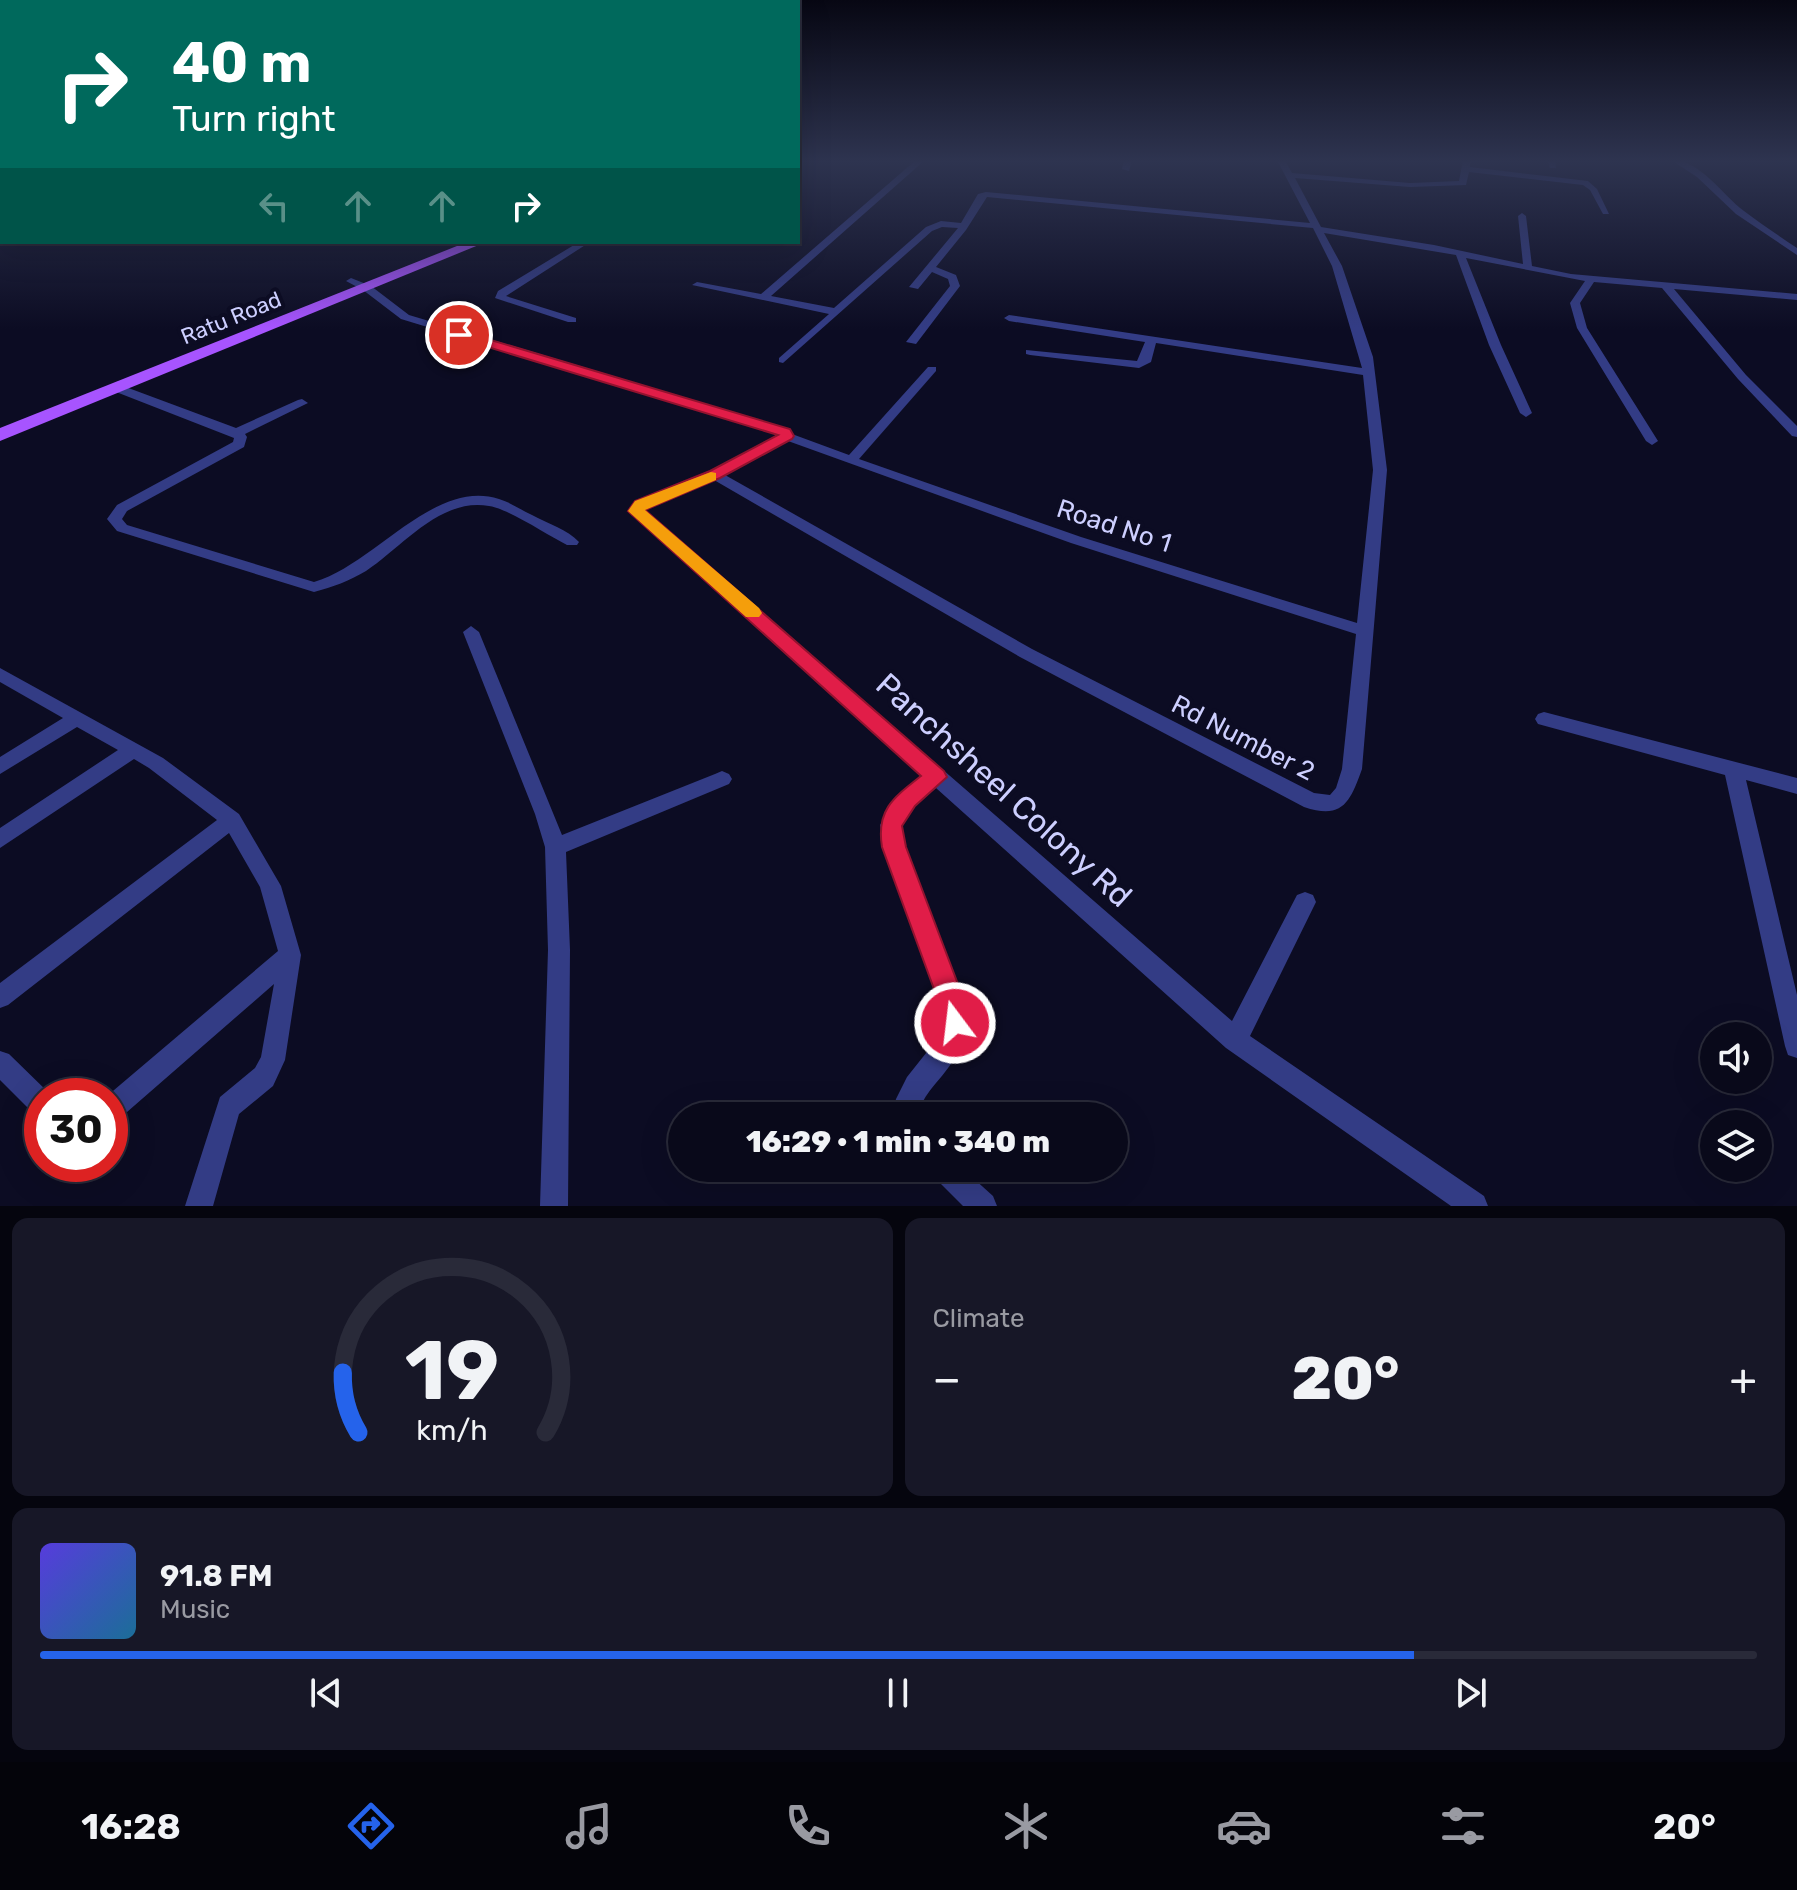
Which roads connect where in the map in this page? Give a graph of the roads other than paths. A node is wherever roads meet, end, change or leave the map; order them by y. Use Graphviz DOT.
graph roads {
  1 [pos="857,216"];
  2 [pos="970,216"];
  3 [pos="1209,216"];
  4 [pos="1310,216"];
  5 [pos="1522,216"];
  6 [pos="1745,216"];
  7 [pos="964,226"];
  8 [pos="1316,228"];
  9 [pos="446,244"];
  10 [pos="473,244"];
  11 [pos="582,244"];
  12 [pos="1797,252"];
  13 [pos="1460,254"];
  14 [pos="930,268"];
  15 [pos="1528,269"];
  16 [pos="1591,279"];
  17 [pos="359,284"];
  18 [pos="697,285"];
  19 [pos="1666,286"];
  20 [pos="914,287"];
  21 [pos="1797,297"];
  22 [pos="763,298"];
  23 [pos="837,312"];
  24 [pos="1009,318"];
  25 [pos="572,320"];
  26 [pos="1151,341"];
  27 [pos="912,342"];
  28 [pos="1030,352"];
  29 [pos="783,360"];
  30 [pos="932,369"];
  31 [pos="1369,372"];
  32 [pos="115,387"];
  33 [pos="302,403"];
  34 [pos="1526,413"];
  35 [pos="0,423"];
  36 [pos="236,433"];
  37 [pos="1797,433"];
  38 [pos="0,435"];
  39 [pos="787,436"];
  40 [pos="1652,441"];
  41 [pos="851,461"];
  42 [pos="715,475"];
  43 [pos="572,542"];
  44 [pos="1364,631"];
  45 [pos="471,632"];
  46 [pos="0,674"];
  47 [pos="77,718"];
  48 [pos="1544,719"];
  49 [pos="133,750"];
  50 [pos="0,767"];
  51 [pos="1734,770"];
  52 [pos="936,777"];
  53 [pos="722,779"];
  54 [pos="1797,786"];
  55 [pos="232,820"];
  56 [pos="0,839"];
  57 [pos="555,847"];
  58 [pos="1305,902"];
  59 [pos="290,955"];
  60 [pos="0,997"];
  61 [pos="1235,1040"];
  62 [pos="1797,1046"];
  63 [pos="0,1063"];
  64 [pos="24,1086"];
  65 [pos="128,1094"];
  66 [pos="906,1102"];
  67 [pos="958,1182"];
  68 [pos="199,1206"];
  69 [pos="554,1206"];
  70 [pos="983,1206"];
  71 [pos="1474,1206"];
  1 -- 22 [label="street"];
  2 -- 7 [label="street"];
  3 -- 8 [label="street"];
  4 -- 8 [label="street, Rd Number 2"];
  5 -- 15 [label="street"];
  6 -- 12 [label="street"];
  7 -- 14 [label="street"];
  7 -- 23 [label="street"];
  8 -- 13 [label="street"];
  8 -- 31 [label="street, Rd Number 2"];
  9 -- 17 [label="main road, Ratu Road"];
  10 -- 17 [label="main road, Ratu Road"];
  11 -- 25 [label="street"];
  13 -- 15 [label="street"];
  13 -- 34 [label="street"];
  14 -- 20 [label="street"];
  14 -- 27 [label="street"];
  15 -- 16 [label="street"];
  16 -- 19 [label="street"];
  16 -- 40 [label="street"];
  17 -- 32 [label="main road, Ratu Road"];
  17 -- 35 [label="main road, Ratu Road"];
  17 -- 39 [label="street, Road No 1"];
  18 -- 22 [label="street"];
  19 -- 21 [label="street"];
  19 -- 37 [label="street"];
  22 -- 23 [label="street"];
  23 -- 29 [label="street"];
  24 -- 26 [label="street"];
  26 -- 28 [label="street"];
  26 -- 31 [label="street"];
  30 -- 41 [label="street"];
  31 -- 44 [label="street, Rd Number 2"];
  32 -- 36 [label="street"];
  32 -- 38 [label="main road, Ratu Road"];
  33 -- 36 [label="street"];
  36 -- 43 [label="street"];
  39 -- 41 [label="street, Road No 1"];
  39 -- 42 [label="street, Panchsheel Colony Rd"];
  41 -- 44 [label="street, Road No 1"];
  42 -- 44 [label="street, Rd Number 2"];
  42 -- 52 [label="street, Panchsheel Colony Rd"];
  45 -- 57 [label="street"];
  46 -- 47 [label="street"];
  47 -- 49 [label="street"];
  47 -- 50 [label="street"];
  48 -- 51 [label="street"];
  49 -- 55 [label="street"];
  49 -- 56 [label="street"];
  51 -- 54 [label="street"];
  51 -- 62 [label="street"];
  52 -- 61 [label="street, Panchsheel Colony Rd"];
  52 -- 66 [label="street"];
  53 -- 57 [label="street"];
  55 -- 59 [label="street"];
  55 -- 60 [label="street"];
  57 -- 69 [label="street"];
  58 -- 61 [label="street"];
  59 -- 65 [label="street"];
  59 -- 68 [label="street"];
  61 -- 71 [label="street, Panchsheel Colony Rd"];
  63 -- 64 [label="street"];
  67 -- 70 [label="street"];
}
